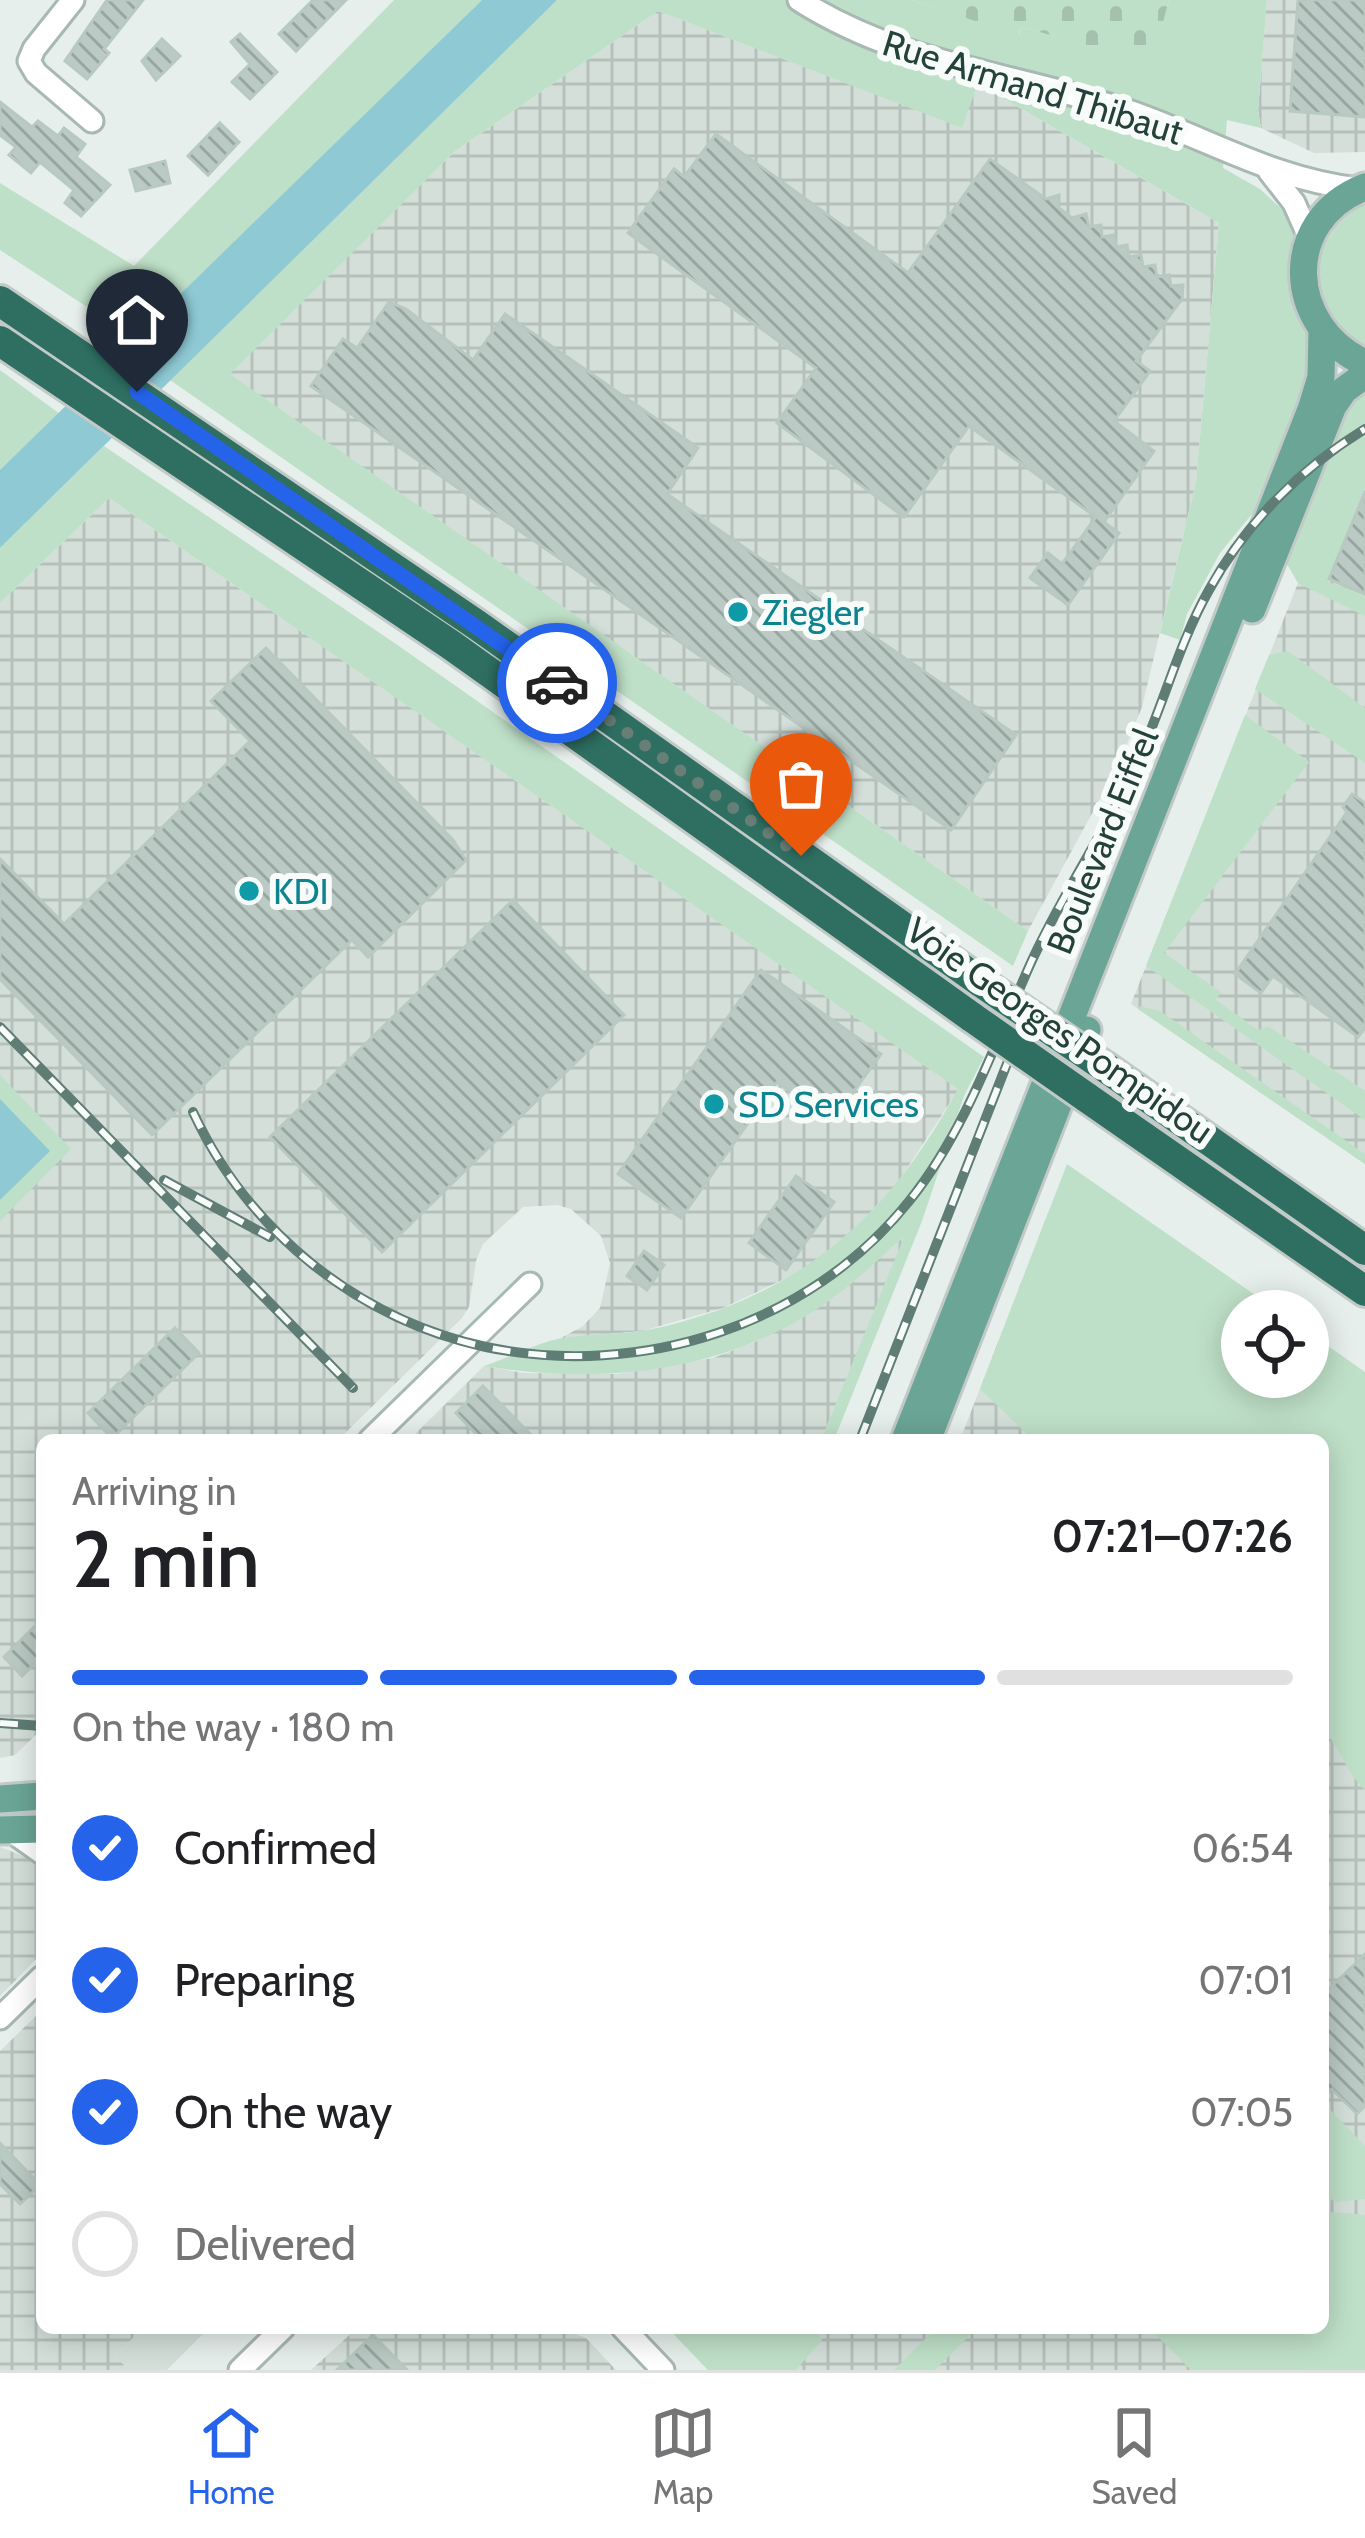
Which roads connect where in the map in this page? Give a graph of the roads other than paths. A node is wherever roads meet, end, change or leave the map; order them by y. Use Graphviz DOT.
graph roads {
  1 [pos="73,0"];
  2 [pos="799,0"];
  3 [pos="92,121"];
  4 [pos="1268,170"];
  5 [pos="1362,188"];
  6 [pos="1310,238"];
  7 [pos="0,301"];
  8 [pos="1322,332"];
  9 [pos="0,341"];
  10 [pos="1365,363"];
  11 [pos="1365,375"];
  12 [pos="1365,1250"];
  13 [pos="530,1284"];
  14 [pos="1365,1291"];
  15 [pos="376,1434"];
  16 [pos="907,1434"];
  17 [pos="929,1434"];
  18 [pos="36,1796"];
  19 [pos="0,1799"];
  20 [pos="36,1829"];
  21 [pos="5,1831"];
  22 [pos="36,1849"];
  23 [pos="36,1983"];
  24 [pos="0,2018"];
  25 [pos="277,2334"];
  26 [pos="628,2334"];
  27 [pos="239,2370"];
  28 [pos="663,2370"];
  1 -- 3 [label="street"];
  2 -- 4 [label="street, Rue Armand Thibaut"];
  4 -- 5 [label="street, Rue Armand Thibaut"];
  4 -- 6 [label="street"];
  5 -- 6 [label="main road"];
  6 -- 8 [label="main road"];
  7 -- 12 [label="highway, Voie Georges Pompidou, bridge"];
  8 -- 10 [label="main road"];
  8 -- 16 [label="main road, Boulevard Eiffel"];
  9 -- 14 [label="highway, Voie Georges Pompidou, bridge"];
  11 -- 17 [label="main road, Boulevard Eiffel"];
  13 -- 15 [label="street"];
  18 -- 19 [label="main road"];
  20 -- 21 [label="main road"];
  21 -- 22 [label="street"];
  23 -- 24 [label="street"];
  25 -- 27 [label="street"];
  26 -- 28 [label="street"];
}
